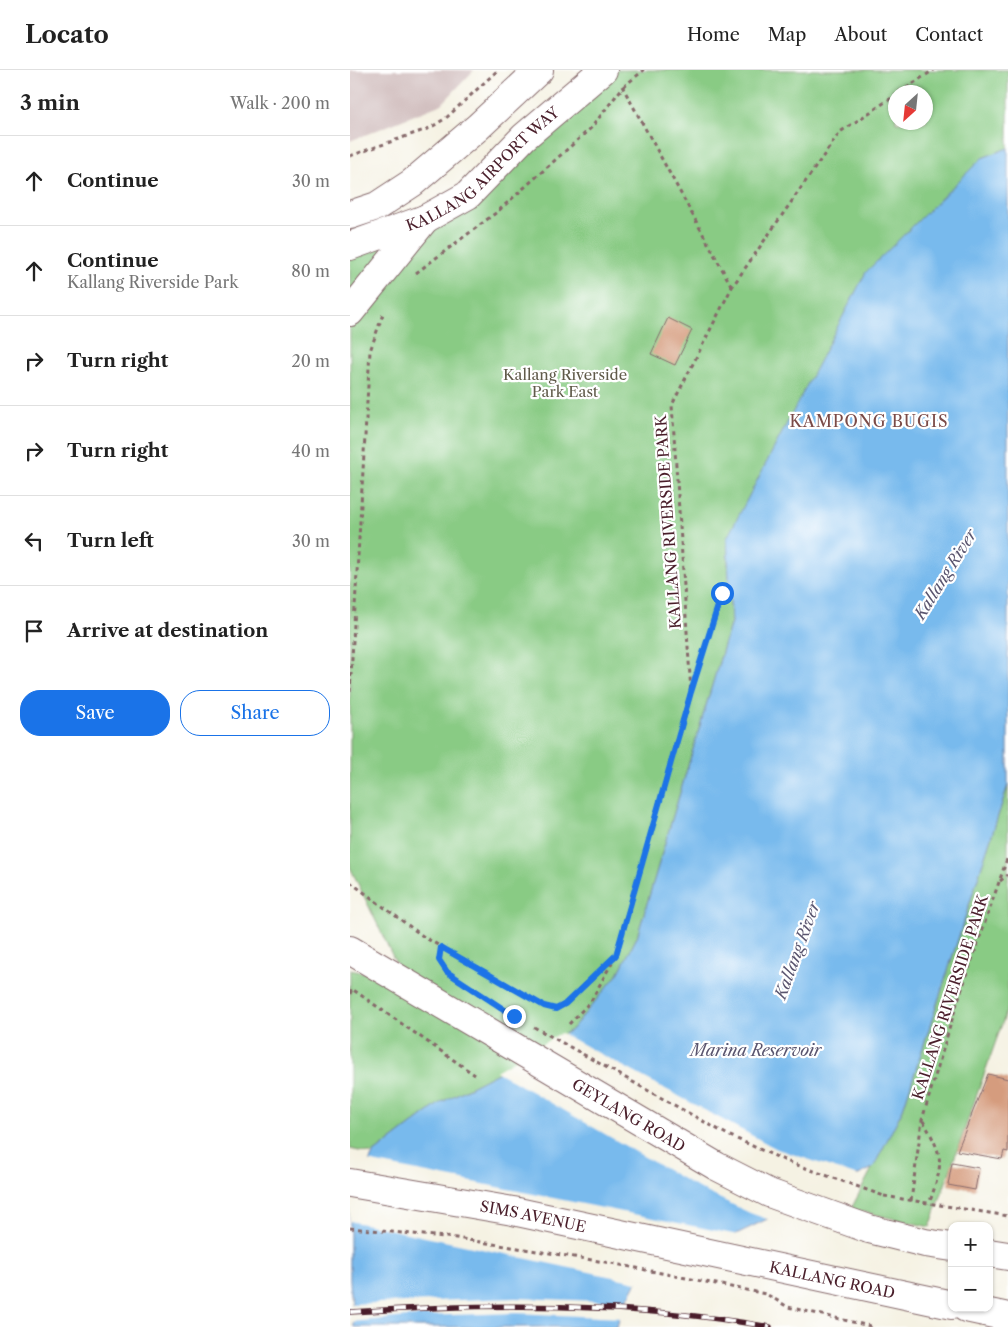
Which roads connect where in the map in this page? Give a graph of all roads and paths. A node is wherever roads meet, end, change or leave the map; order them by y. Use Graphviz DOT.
graph roads {
  1 [pos="498,70"];
  2 [pos="539,70"];
  3 [pos="644,70"];
  4 [pos="934,70"];
  5 [pos="615,79"];
  6 [pos="910,85"];
  7 [pos="888,100"];
  8 [pos="350,156"];
  9 [pos="350,215"];
  10 [pos="425,219"];
  11 [pos="350,246"];
  12 [pos="412,276"];
  13 [pos="732,287"];
  14 [pos="388,306"];
  15 [pos="350,312"];
  16 [pos="722,593"];
  17 [pos="350,692"];
  18 [pos="691,692"];
  19 [pos="1008,856"];
  20 [pos="1008,875"];
  21 [pos="350,882"];
  22 [pos="999,882"];
  23 [pos="441,947"];
  24 [pos="350,950"];
  25 [pos="616,955"];
  26 [pos="351,991"];
  27 [pos="507,1011"];
  28 [pos="569,1024"];
  29 [pos="531,1026"];
  30 [pos="474,1075"];
  31 [pos="922,1120"];
  32 [pos="350,1182"];
  33 [pos="911,1201"];
  34 [pos="929,1204"];
  35 [pos="1008,1216"];
  36 [pos="350,1228"];
  37 [pos="948,1247"];
  38 [pos="715,1253"];
  39 [pos="993,1254"];
  40 [pos="1008,1256"];
  41 [pos="948,1304"];
  42 [pos="985,1312"];
  43 [pos="1008,1317"];
  44 [pos="874,1327"];
  1 -- 8 [label="path"];
  2 -- 9 [label="main road, KALLANG AIRPORT WAY"];
  3 -- 5 [label="path"];
  4 -- 6 [label="path"];
  5 -- 10 [label="main road, KALLANG AIRPORT WAY"];
  5 -- 12 [label="path"];
  5 -- 13 [label="path"];
  7 -- 13 [label="path, KALLANG RIVERSIDE PARK"];
  10 -- 11 [label="main road, KALLANG AIRPORT WAY"];
  10 -- 15 [label="main road"];
  13 -- 18 [label="path, KALLANG RIVERSIDE PARK"];
  14 -- 17 [label="path"];
  16 -- 18 [label="path"];
  18 -- 25 [label="path, KALLANG RIVERSIDE PARK"];
  19 -- 22 [label="path, KALLANG RIVERSIDE PARK"];
  20 -- 22 [label="path, KALLANG RIVERSIDE PARK"];
  21 -- 23 [label="path"];
  22 -- 31 [label="path, KALLANG RIVERSIDE PARK"];
  23 -- 25 [label="path"];
  23 -- 27 [label="path"];
  24 -- 37 [label="main road, GEYLANG ROAD, bridge"];
  25 -- 28 [label="path, KALLANG RIVERSIDE PARK"];
  26 -- 30 [label="path"];
  29 -- 33 [label="path, bridge"];
  31 -- 33 [label="path, KALLANG RIVERSIDE PARK"];
  31 -- 34 [label="path"];
  32 -- 38 [label="main road, SIMS AVENUE"];
  33 -- 34 [label="path"];
  34 -- 35 [label="path"];
  36 -- 44 [label="path"];
  38 -- 41 [label="main road, KALLANG ROAD"];
  39 -- 40 [label="main road"];
  42 -- 43 [label="main road"];
}
